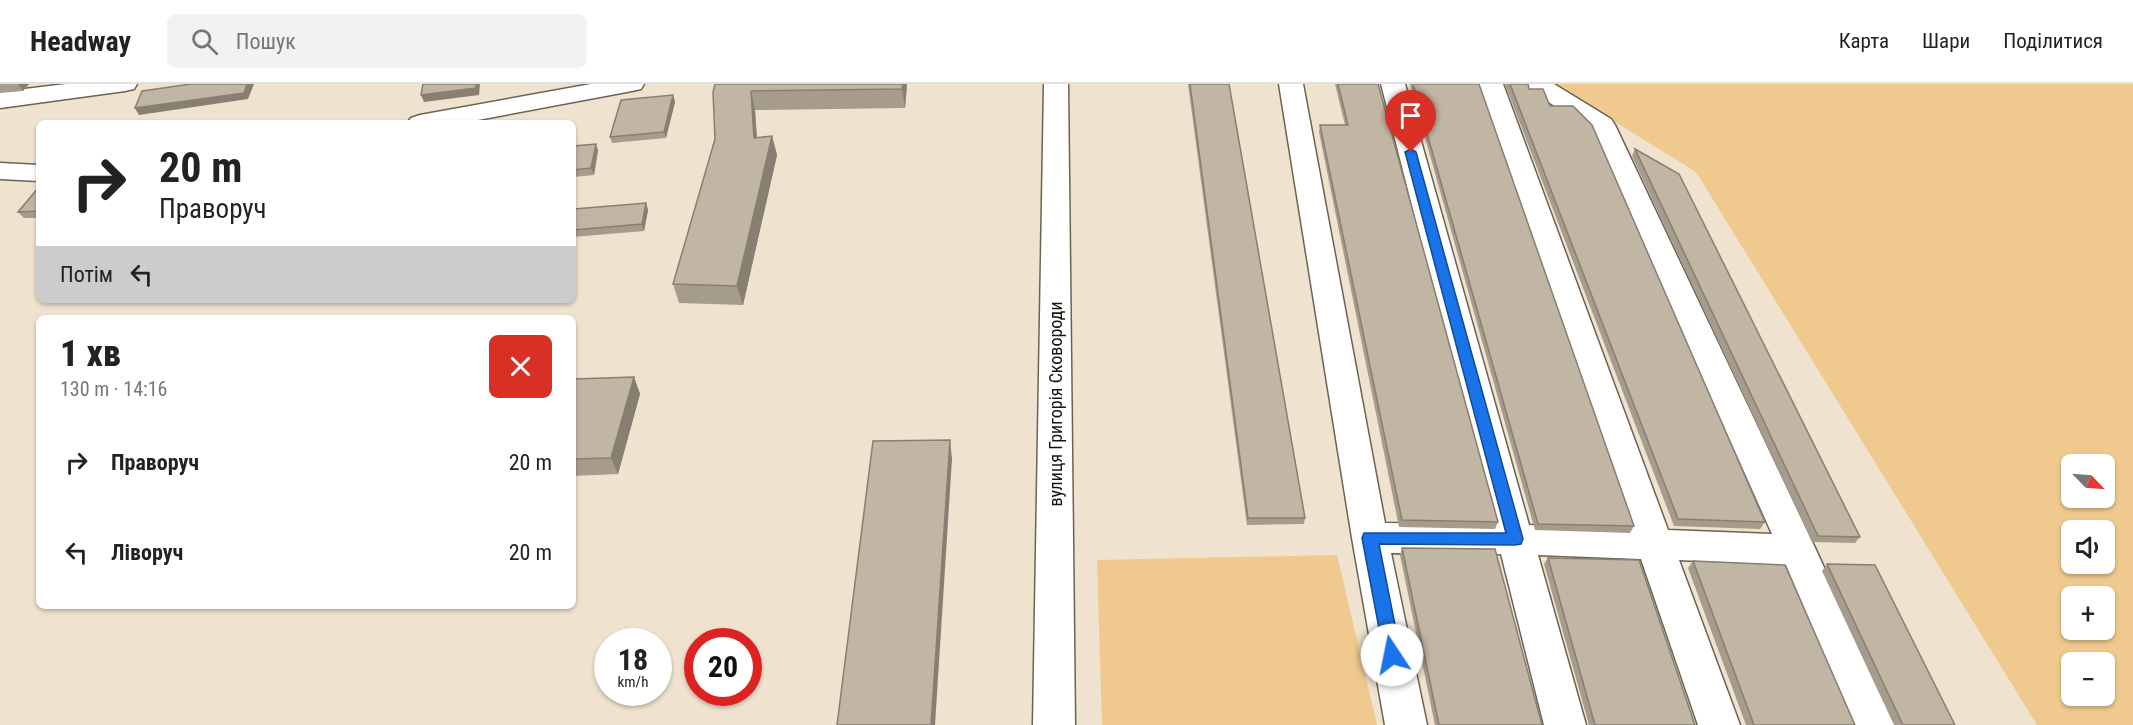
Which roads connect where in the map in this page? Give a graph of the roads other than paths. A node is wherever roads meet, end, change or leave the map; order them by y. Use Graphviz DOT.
graph roads {
  1 [pos="125,84"];
  2 [pos="632,84"];
  3 [pos="1056,84"];
  4 [pos="1291,84"];
  5 [pos="1393,84"];
  6 [pos="1491,84"];
  7 [pos="1537,84"];
  8 [pos="0,100"];
  9 [pos="436,120"];
  10 [pos="0,171"];
  11 [pos="36,173"];
  12 [pos="1370,538"];
  13 [pos="1515,539"];
  14 [pos="1655,543"];
  15 [pos="1798,549"];
  16 [pos="1054,725"];
  17 [pos="1406,725"];
  18 [pos="1565,725"];
  19 [pos="1719,725"];
  20 [pos="1875,725"];
  1 -- 8 [label="street"];
  2 -- 9 [label="street"];
  3 -- 16 [label="street, вулиця Григорія Сковороди"];
  4 -- 12 [label="street"];
  5 -- 13 [label="street"];
  6 -- 14 [label="street"];
  7 -- 15 [label="street"];
  10 -- 11 [label="street"];
  12 -- 13 [label="street"];
  12 -- 17 [label="street"];
  13 -- 14 [label="street"];
  13 -- 18 [label="street"];
  14 -- 15 [label="street"];
  14 -- 19 [label="street"];
  15 -- 20 [label="street"];
}
